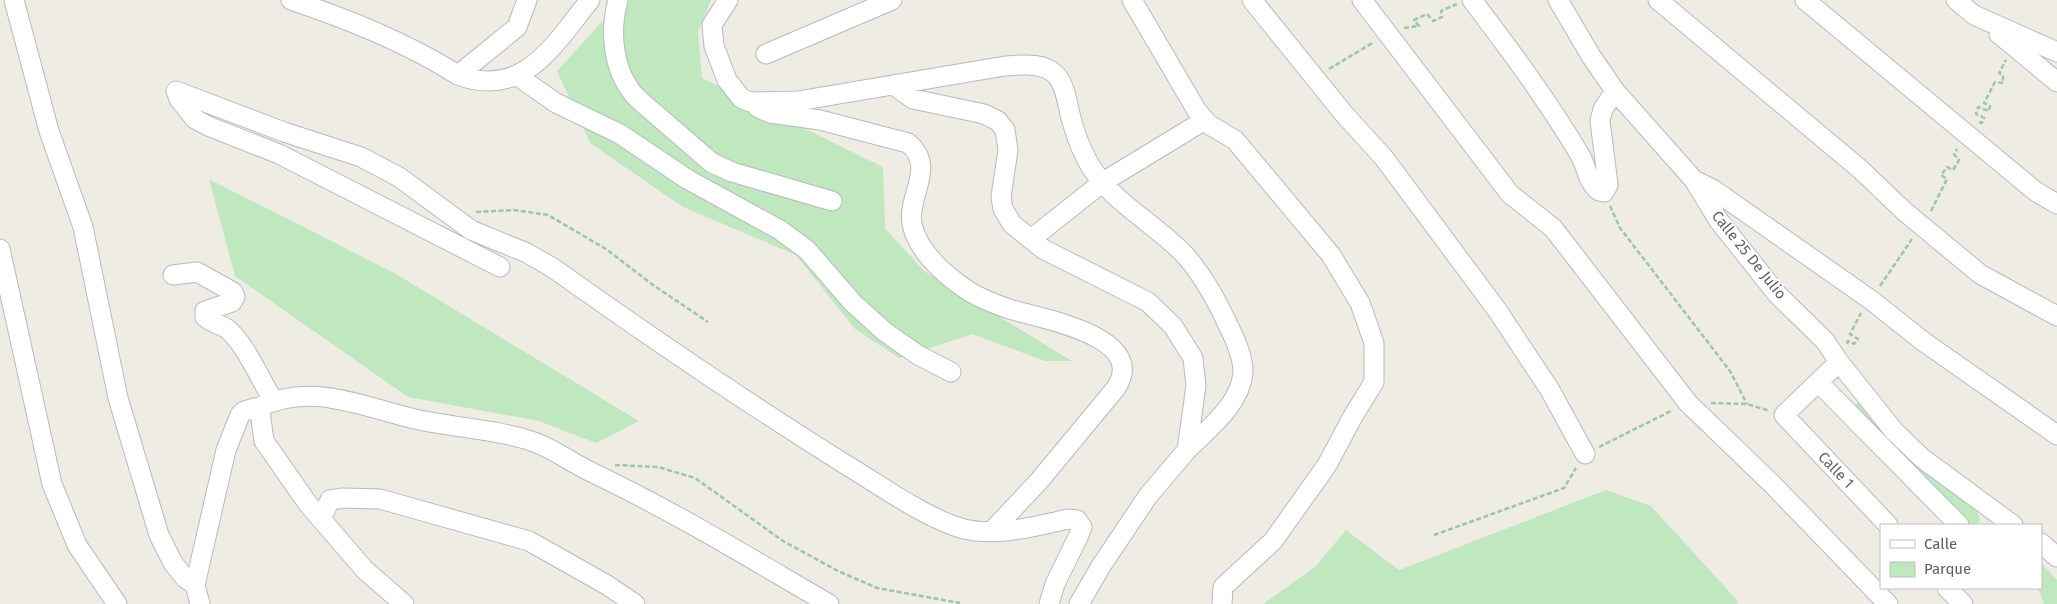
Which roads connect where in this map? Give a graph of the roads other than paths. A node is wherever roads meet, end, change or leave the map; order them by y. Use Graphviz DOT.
graph roads {
  1 [pos="14,0"];
  2 [pos="291,0"];
  3 [pos="527,0"];
  4 [pos="590,0"];
  5 [pos="618,0"];
  6 [pos="728,0"];
  7 [pos="892,0"];
  8 [pos="1132,0"];
  9 [pos="1252,0"];
  10 [pos="1362,0"];
  11 [pos="1472,0"];
  12 [pos="1558,0"];
  13 [pos="1658,0"];
  14 [pos="1805,0"];
  15 [pos="1956,0"];
  16 [pos="1974,15"];
  17 [pos="2057,52"];
  18 [pos="766,54"];
  19 [pos="458,75"];
  20 [pos="516,75"];
  21 [pos="2057,82"];
  22 [pos="893,85"];
  23 [pos="1615,91"];
  24 [pos="750,102"];
  25 [pos="1205,120"];
  26 [pos="1694,180"];
  27 [pos="1103,182"];
  28 [pos="832,200"];
  29 [pos="2057,204"];
  30 [pos="1031,239"];
  31 [pos="0,249"];
  32 [pos="500,267"];
  33 [pos="173,275"];
  34 [pos="2057,316"];
  35 [pos="1842,355"];
  36 [pos="951,372"];
  37 [pos="1819,383"];
  38 [pos="266,404"];
  39 [pos="2057,435"];
  40 [pos="1187,450"];
  41 [pos="1584,454"];
  42 [pos="322,520"];
  43 [pos="1887,524"];
  44 [pos="1958,524"];
  45 [pos="2009,524"];
  46 [pos="992,531"];
  47 [pos="2042,544"];
  48 [pos="2057,556"];
  49 [pos="196,580"];
  50 [pos="1948,589"];
  51 [pos="117,604"];
  52 [pos="200,604"];
  53 [pos="211,604"];
  54 [pos="404,604"];
  55 [pos="635,604"];
  56 [pos="829,604"];
  57 [pos="1049,604"];
  58 [pos="1079,604"];
  59 [pos="1222,604"];
  60 [pos="1888,604"];
  61 [pos="1963,604"];
  1 -- 49 [label="street"];
  2 -- 19 [label="street"];
  3 -- 19 [label="street"];
  4 -- 20 [label="street"];
  5 -- 28 [label="street"];
  6 -- 24 [label="street"];
  7 -- 18 [label="street"];
  8 -- 25 [label="street"];
  9 -- 41 [label="street"];
  10 -- 60 [label="street"];
  11 -- 23 [label="street"];
  12 -- 23 [label="street, Calle 25 De Julio"];
  13 -- 34 [label="street"];
  14 -- 29 [label="street"];
  15 -- 16 [label="street"];
  16 -- 17 [label="street"];
  16 -- 21 [label="street"];
  19 -- 20 [label="street"];
  20 -- 36 [label="street"];
  22 -- 24 [label="street"];
  22 -- 27 [label="street"];
  22 -- 30 [label="street"];
  23 -- 26 [label="street, Calle 25 De Julio"];
  24 -- 46 [label="street"];
  25 -- 27 [label="street"];
  25 -- 59 [label="street"];
  26 -- 35 [label="street, Calle 25 De Julio"];
  26 -- 39 [label="street"];
  27 -- 30 [label="street"];
  27 -- 40 [label="street"];
  30 -- 40 [label="street"];
  31 -- 51 [label="street"];
  32 -- 46 [label="street"];
  33 -- 38 [label="street"];
  35 -- 37 [label="street"];
  35 -- 45 [label="street, Calle 25 De Julio"];
  37 -- 43 [label="street, Calle 1"];
  37 -- 44 [label="street"];
  38 -- 42 [label="street"];
  38 -- 49 [label="street"];
  38 -- 56 [label="street"];
  40 -- 58 [label="street"];
  42 -- 54 [label="street"];
  42 -- 55 [label="street"];
  46 -- 57 [label="street"];
  47 -- 48 [label="street"];
  49 -- 52 [label="street"];
  49 -- 53 [label="street"];
  50 -- 61 [label="street"];
}
